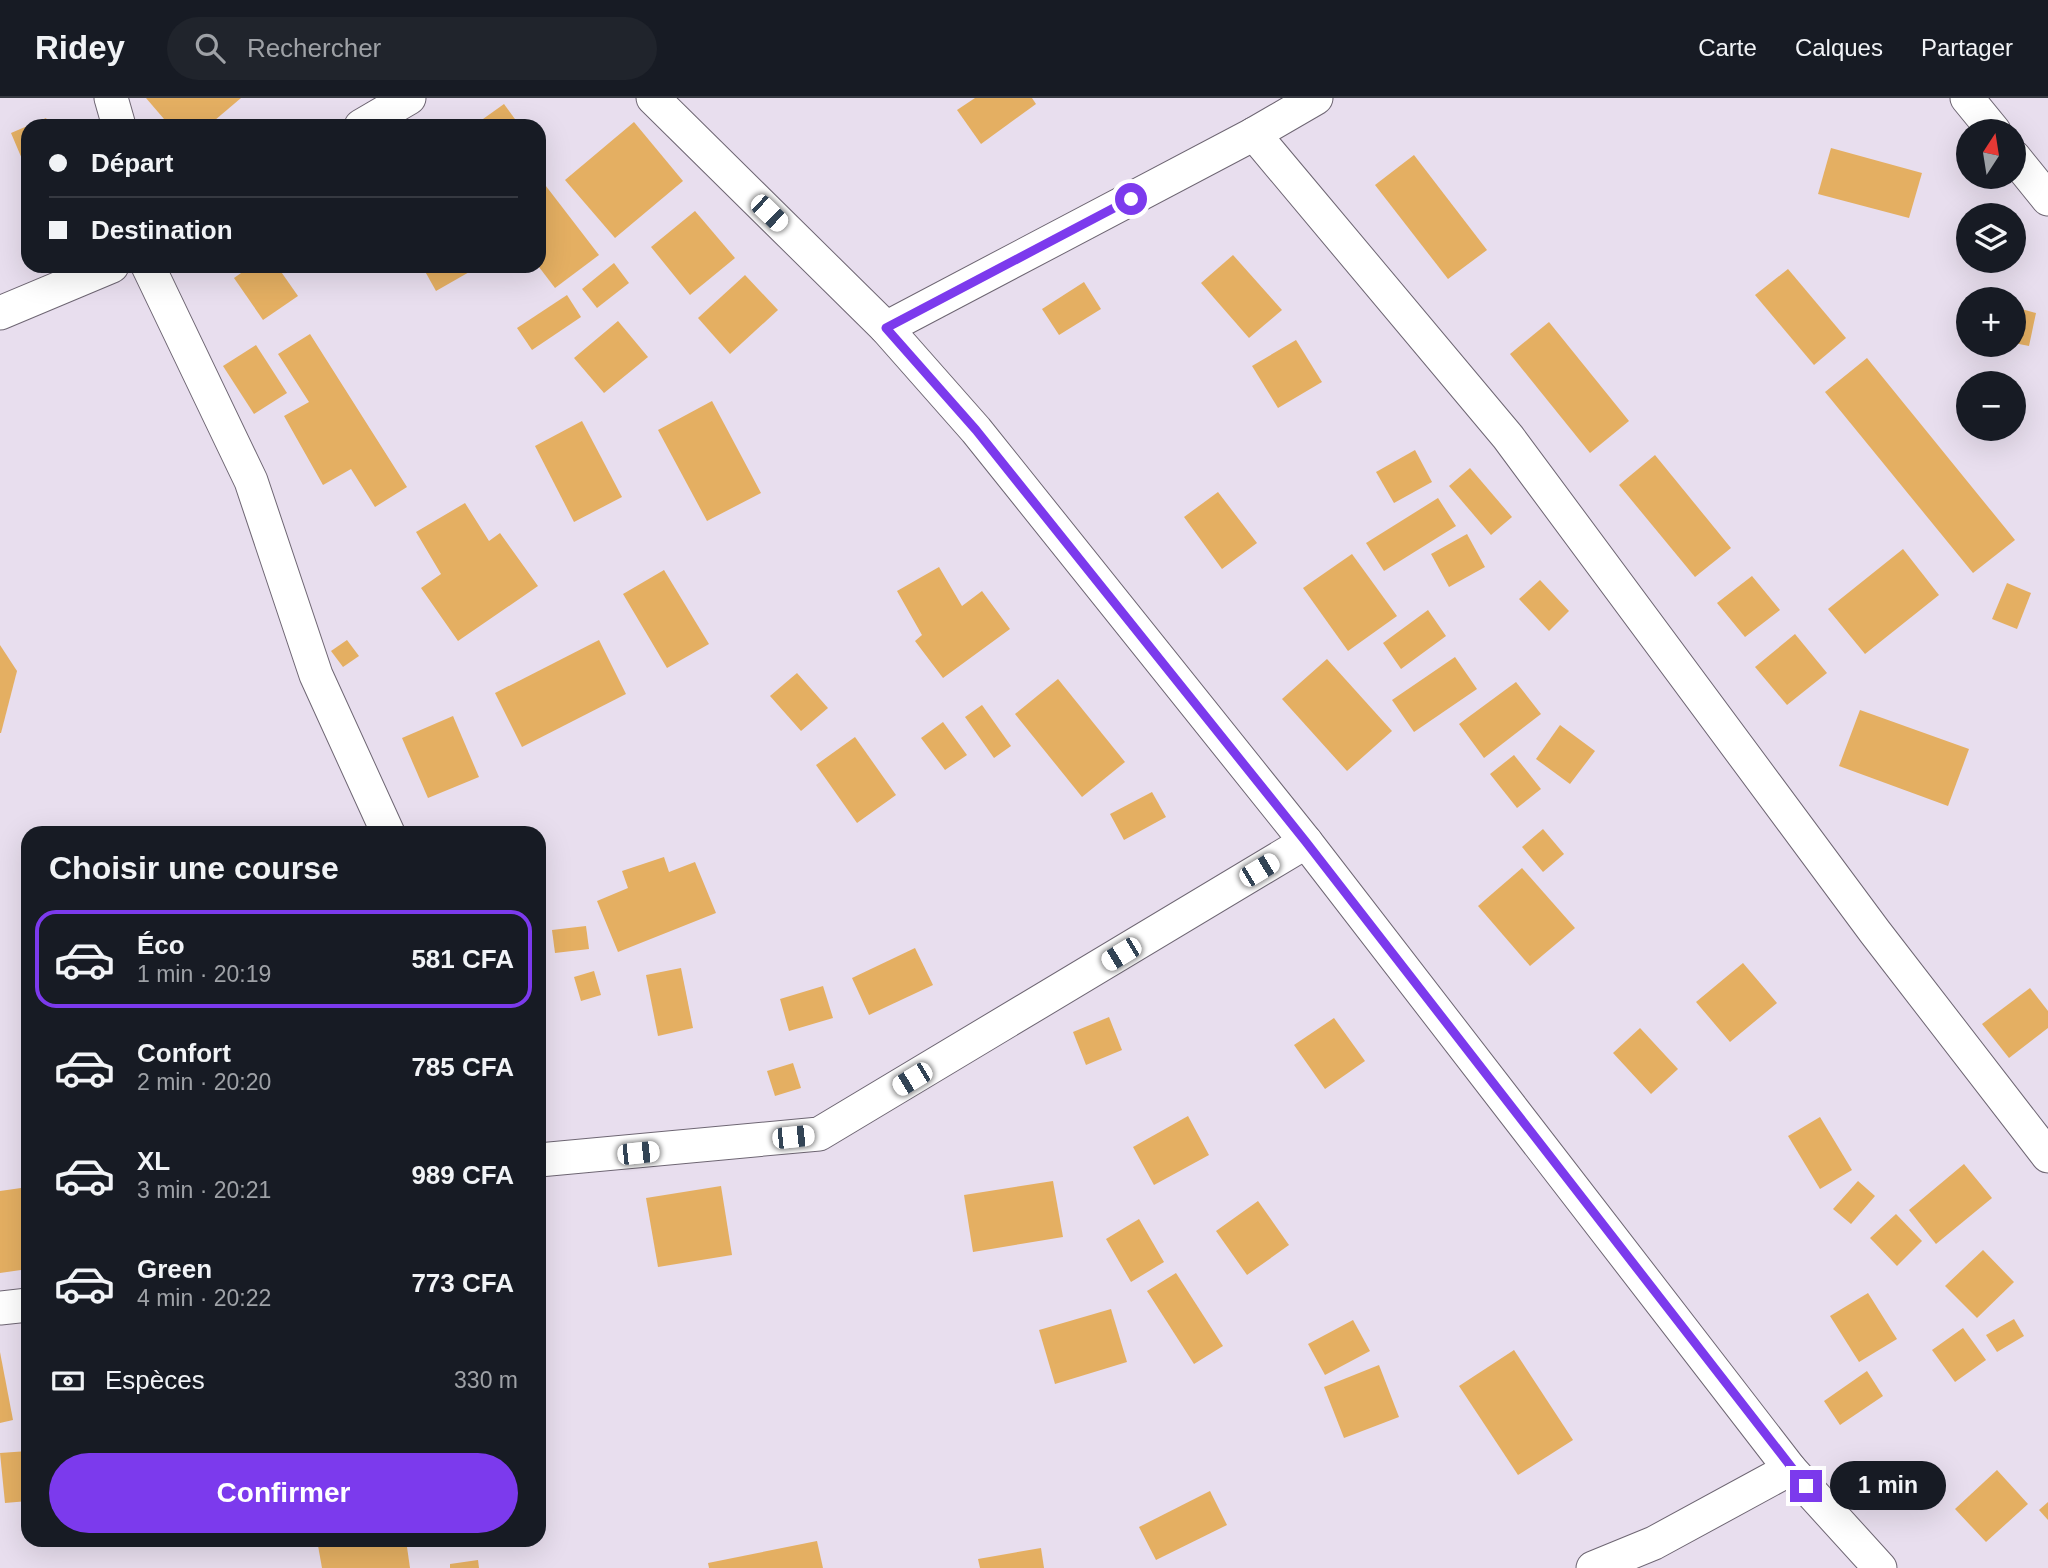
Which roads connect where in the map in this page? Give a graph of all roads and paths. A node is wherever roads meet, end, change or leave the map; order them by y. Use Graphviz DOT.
graph roads {
  1 [pos="111,98"];
  2 [pos="409,98"];
  3 [pos="653,98"];
  4 [pos="1316,98"];
  5 [pos="1967,98"];
  6 [pos="117,119"];
  7 [pos="373,119"];
  8 [pos="1984,119"];
  9 [pos="1254,135"];
  10 [pos="2026,172"];
  11 [pos="2048,199"];
  12 [pos="95,273"];
  13 [pos="151,273"];
  14 [pos="0,313"];
  15 [pos="886,328"];
  16 [pos="385,826"];
  17 [pos="1306,842"];
  18 [pos="2048,1156"];
  19 [pos="546,1159"];
  20 [pos="21,1306"];
  21 [pos="0,1308"];
  22 [pos="1790,1469"];
  23 [pos="1593,1568"];
  24 [pos="1880,1568"];
  1 -- 6 [label="street"];
  2 -- 7 [label="street"];
  3 -- 15 [label="street"];
  4 -- 9 [label="street"];
  5 -- 8 [label="street"];
  9 -- 15 [label="street"];
  9 -- 18 [label="street"];
  10 -- 11 [label="street"];
  12 -- 14 [label="street"];
  13 -- 16 [label="street"];
  15 -- 17 [label="street"];
  17 -- 19 [label="street"];
  17 -- 22 [label="street"];
  20 -- 21 [label="street"];
  22 -- 23 [label="street"];
  22 -- 24 [label="street"];
}
